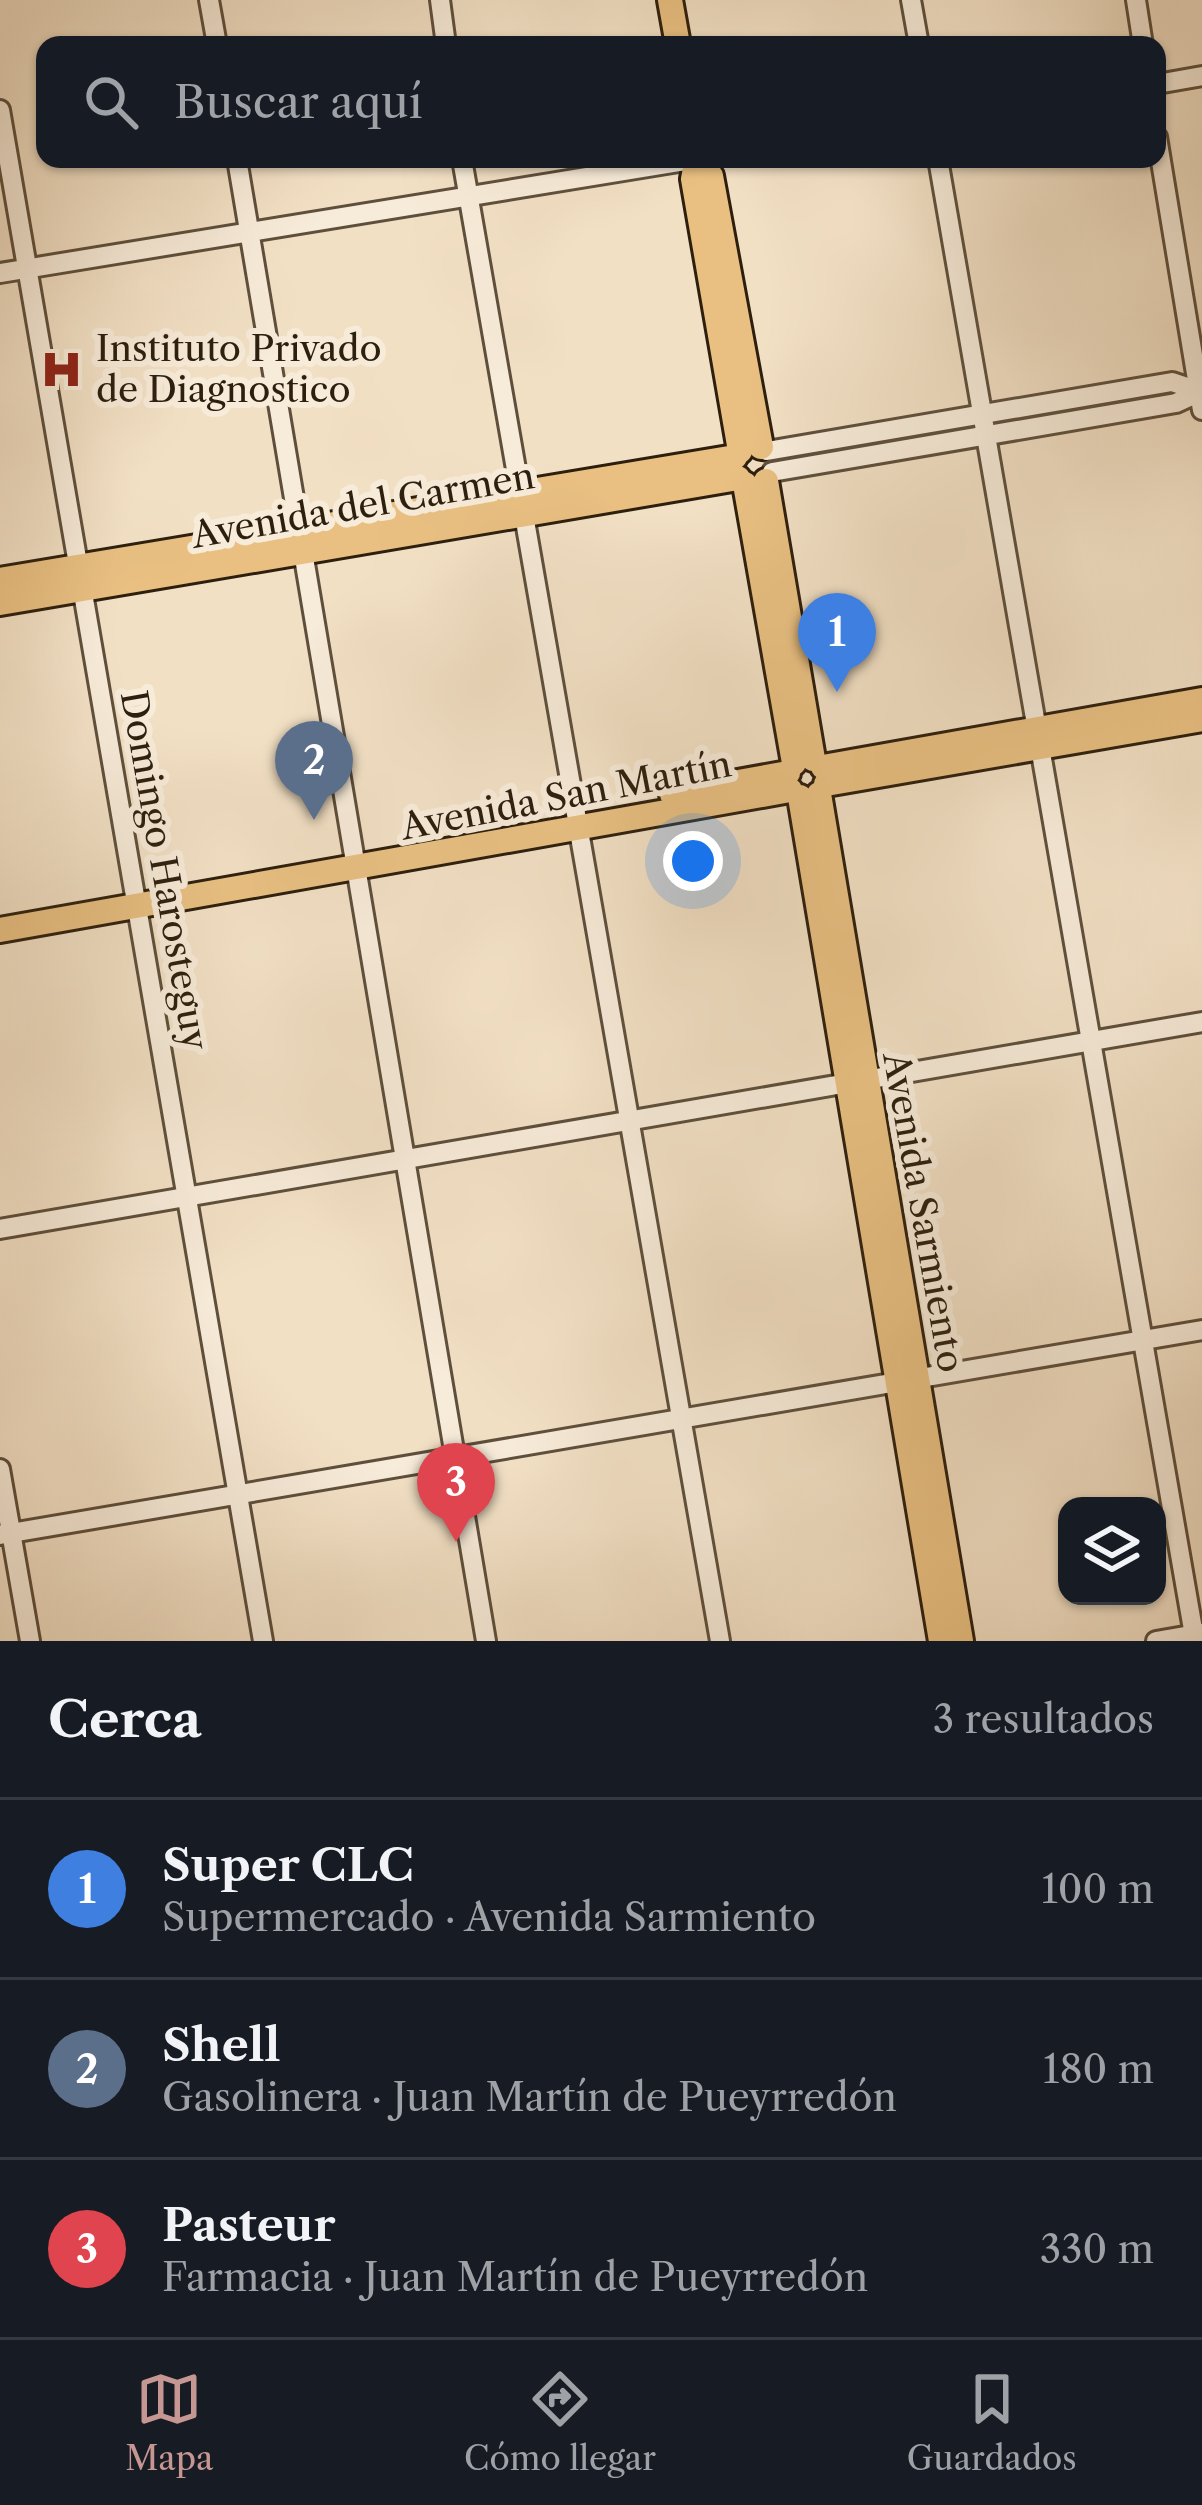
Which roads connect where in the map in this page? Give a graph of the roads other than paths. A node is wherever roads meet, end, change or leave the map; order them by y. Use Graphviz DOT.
graph roads {
  1 [pos="209,0"];
  2 [pos="440,0"];
  3 [pos="670,0"];
  4 [pos="911,0"];
  5 [pos="1136,0"];
  6 [pos="215,36"];
  7 [pos="445,36"];
  8 [pos="676,36"];
  9 [pos="917,36"];
  10 [pos="1142,36"];
  11 [pos="1202,76"];
  12 [pos="1166,82"];
  13 [pos="0,110"];
  14 [pos="239,168"];
  15 [pos="463,168"];
  16 [pos="641,168"];
  17 [pos="704,168"];
  18 [pos="940,168"];
  19 [pos="1162,168"];
  20 [pos="466,196"];
  21 [pos="249,230"];
  22 [pos="28,268"];
  23 [pos="0,273"];
  24 [pos="1201,398"];
  25 [pos="982,414"];
  26 [pos="986,436"];
  27 [pos="753,465"];
  28 [pos="520,503"];
  29 [pos="302,540"];
  30 [pos="81,578"];
  31 [pos="0,580"];
  32 [pos="0,603"];
  33 [pos="1202,700"];
  34 [pos="1202,718"];
  35 [pos="1039,737"];
  36 [pos="807,778"];
  37 [pos="575,820"];
  38 [pos="357,862"];
  39 [pos="136,899"];
  40 [pos="0,916"];
  41 [pos="0,929"];
  42 [pos="1202,1022"];
  43 [pos="1091,1041"];
  44 [pos="855,1081"];
  45 [pos="628,1121"];
  46 [pos="408,1159"];
  47 [pos="187,1197"];
  48 [pos="0,1229"];
  49 [pos="1202,1330"];
  50 [pos="1143,1340"];
  51 [pos="906,1380"];
  52 [pos="680,1420"];
  53 [pos="455,1461"];
  54 [pos="0,1469"];
  55 [pos="238,1494"];
  56 [pos="6,1534"];
  57 [pos="1197,1636"];
  58 [pos="30,1641"];
  59 [pos="263,1641"];
  60 [pos="486,1641"];
  61 [pos="720,1641"];
  62 [pos="941,1641"];
  63 [pos="962,1641"];
  64 [pos="1156,1641"];
  1 -- 6 [label="street"];
  2 -- 7 [label="street"];
  3 -- 8 [label="main road"];
  4 -- 9 [label="street"];
  5 -- 10 [label="street"];
  11 -- 12 [label="street"];
  13 -- 22 [label="street, Domingo Harosteguy"];
  14 -- 21 [label="street"];
  15 -- 20 [label="street"];
  16 -- 20 [label="street"];
  17 -- 27 [label="main road, Avenida Sarmiento"];
  18 -- 25 [label="street"];
  19 -- 24 [label="street"];
  20 -- 21 [label="street"];
  20 -- 28 [label="street"];
  21 -- 22 [label="street"];
  21 -- 29 [label="street"];
  22 -- 23 [label="street"];
  22 -- 30 [label="street, Domingo Harosteguy"];
  24 -- 25 [label="street, Avenida del Carmen"];
  24 -- 26 [label="street, Avenida del Carmen"];
  25 -- 26 [label="street"];
  25 -- 27 [label="street, Avenida del Carmen"];
  26 -- 27 [label="street, Avenida del Carmen"];
  26 -- 35 [label="street"];
  27 -- 28 [label="main road, Avenida del Carmen"];
  27 -- 36 [label="main road, Avenida Sarmiento"];
  28 -- 29 [label="main road, Avenida del Carmen"];
  28 -- 37 [label="street"];
  29 -- 30 [label="main road, Avenida del Carmen"];
  29 -- 38 [label="street"];
  30 -- 31 [label="main road, Avenida del Carmen"];
  30 -- 32 [label="main road, Avenida del Carmen"];
  30 -- 39 [label="street, Domingo Harosteguy"];
  33 -- 35 [label="main road, Avenida San Martín"];
  34 -- 35 [label="main road, Avenida San Martín"];
  35 -- 36 [label="main road, Avenida San Martín"];
  35 -- 43 [label="street"];
  36 -- 37 [label="main road, Avenida San Martín"];
  36 -- 44 [label="main road, Avenida Sarmiento"];
  37 -- 38 [label="main road, Avenida San Martín"];
  37 -- 45 [label="street"];
  38 -- 39 [label="main road, Avenida San Martín"];
  38 -- 46 [label="street"];
  39 -- 40 [label="main road"];
  39 -- 41 [label="main road, Avenida San Martín"];
  39 -- 47 [label="street, Domingo Harosteguy"];
  42 -- 43 [label="street"];
  43 -- 44 [label="street"];
  43 -- 50 [label="street"];
  44 -- 45 [label="street"];
  44 -- 51 [label="main road, Avenida Sarmiento"];
  45 -- 46 [label="street"];
  45 -- 52 [label="street"];
  46 -- 47 [label="street"];
  46 -- 53 [label="street"];
  47 -- 48 [label="street"];
  47 -- 55 [label="street, Domingo Harosteguy"];
  49 -- 50 [label="street"];
  50 -- 51 [label="street"];
  50 -- 57 [label="street"];
  51 -- 52 [label="street"];
  51 -- 62 [label="main road, Avenida Sarmiento"];
  51 -- 63 [label="main road, Avenida Sarmiento"];
  52 -- 53 [label="street"];
  52 -- 61 [label="street"];
  53 -- 55 [label="street"];
  53 -- 60 [label="street"];
  54 -- 56 [label="street"];
  55 -- 56 [label="street"];
  55 -- 59 [label="street, Domingo Harosteguy"];
  56 -- 58 [label="street"];
  57 -- 64 [label="street"];
}
